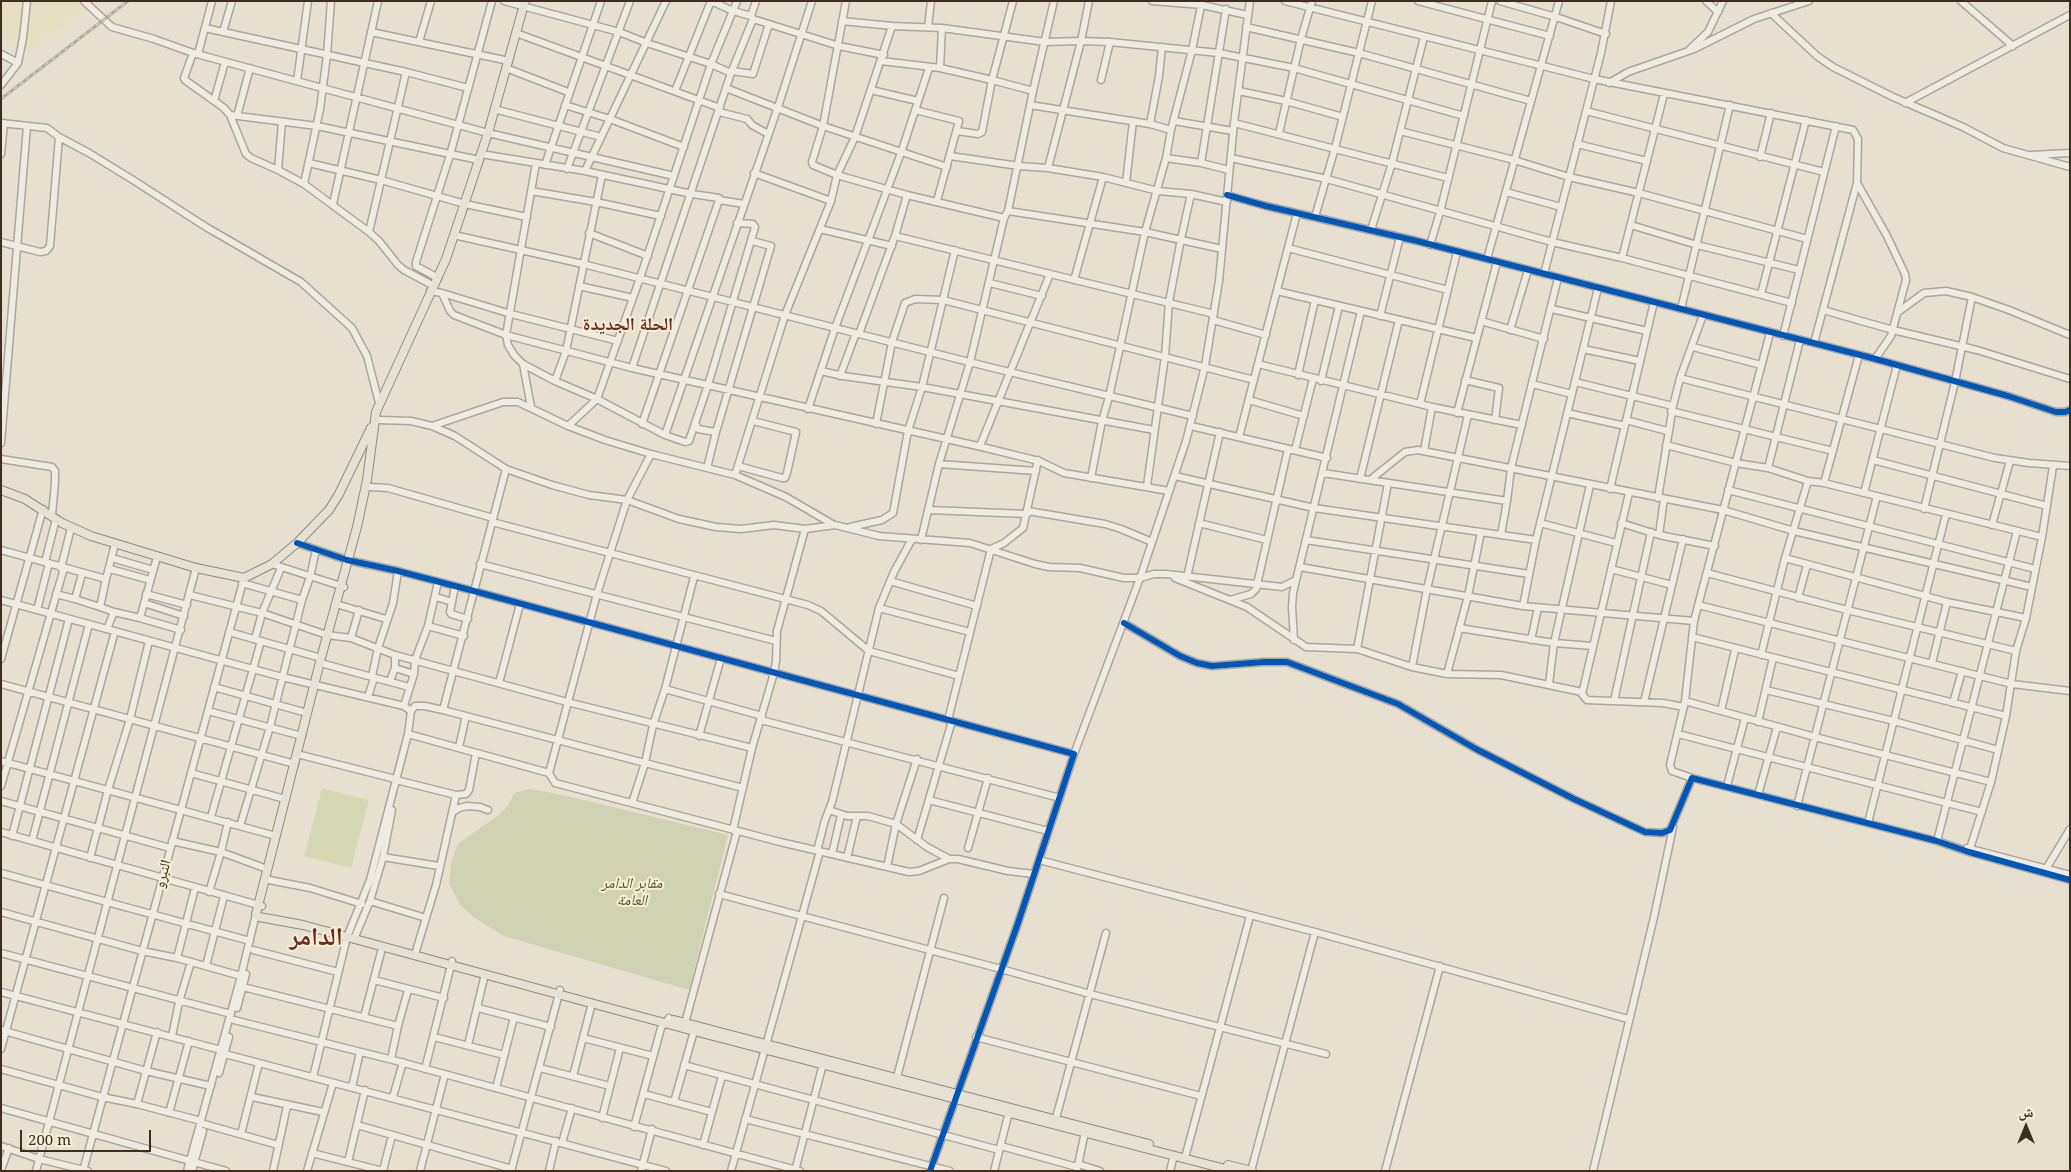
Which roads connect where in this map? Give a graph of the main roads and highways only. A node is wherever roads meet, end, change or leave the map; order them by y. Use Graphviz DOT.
graph roads {
  1 [pos="524,4"];
  2 [pos="377,418"];
  3 [pos="1,490"];
  4 [pos="359,528"];
  5 [pos="317,685"];
  6 [pos="259,911"];
  7 [pos="351,936"];
  8 [pos="451,963"];
  9 [pos="560,992"];
  10 [pos="667,1020"];
  11 [pos="765,1046"];
  12 [pos="956,1095"];
  13 [pos="1210,1168"];
  14 [pos="1233,1171"];
  15 [pos="1252,1171"];
  1 -- 2 [label="main road"];
  2 -- 3 [label="main road"];
  2 -- 4 [label="main road"];
  2 -- 4 [label="main road"];
  4 -- 5 [label="main road"];
  5 -- 6 [label="main road"];
  5 -- 6 [label="main road"];
  6 -- 7 [label="main road"];
  7 -- 8 [label="main road"];
  7 -- 8 [label="main road"];
  8 -- 9 [label="main road"];
  8 -- 9 [label="main road"];
  9 -- 10 [label="main road"];
  9 -- 10 [label="main road"];
  10 -- 11 [label="main road"];
  10 -- 11 [label="main road"];
  11 -- 12 [label="main road"];
  11 -- 12 [label="main road"];
  12 -- 13 [label="main road"];
  12 -- 15 [label="main road"];
  13 -- 14 [label="main road"];
}
